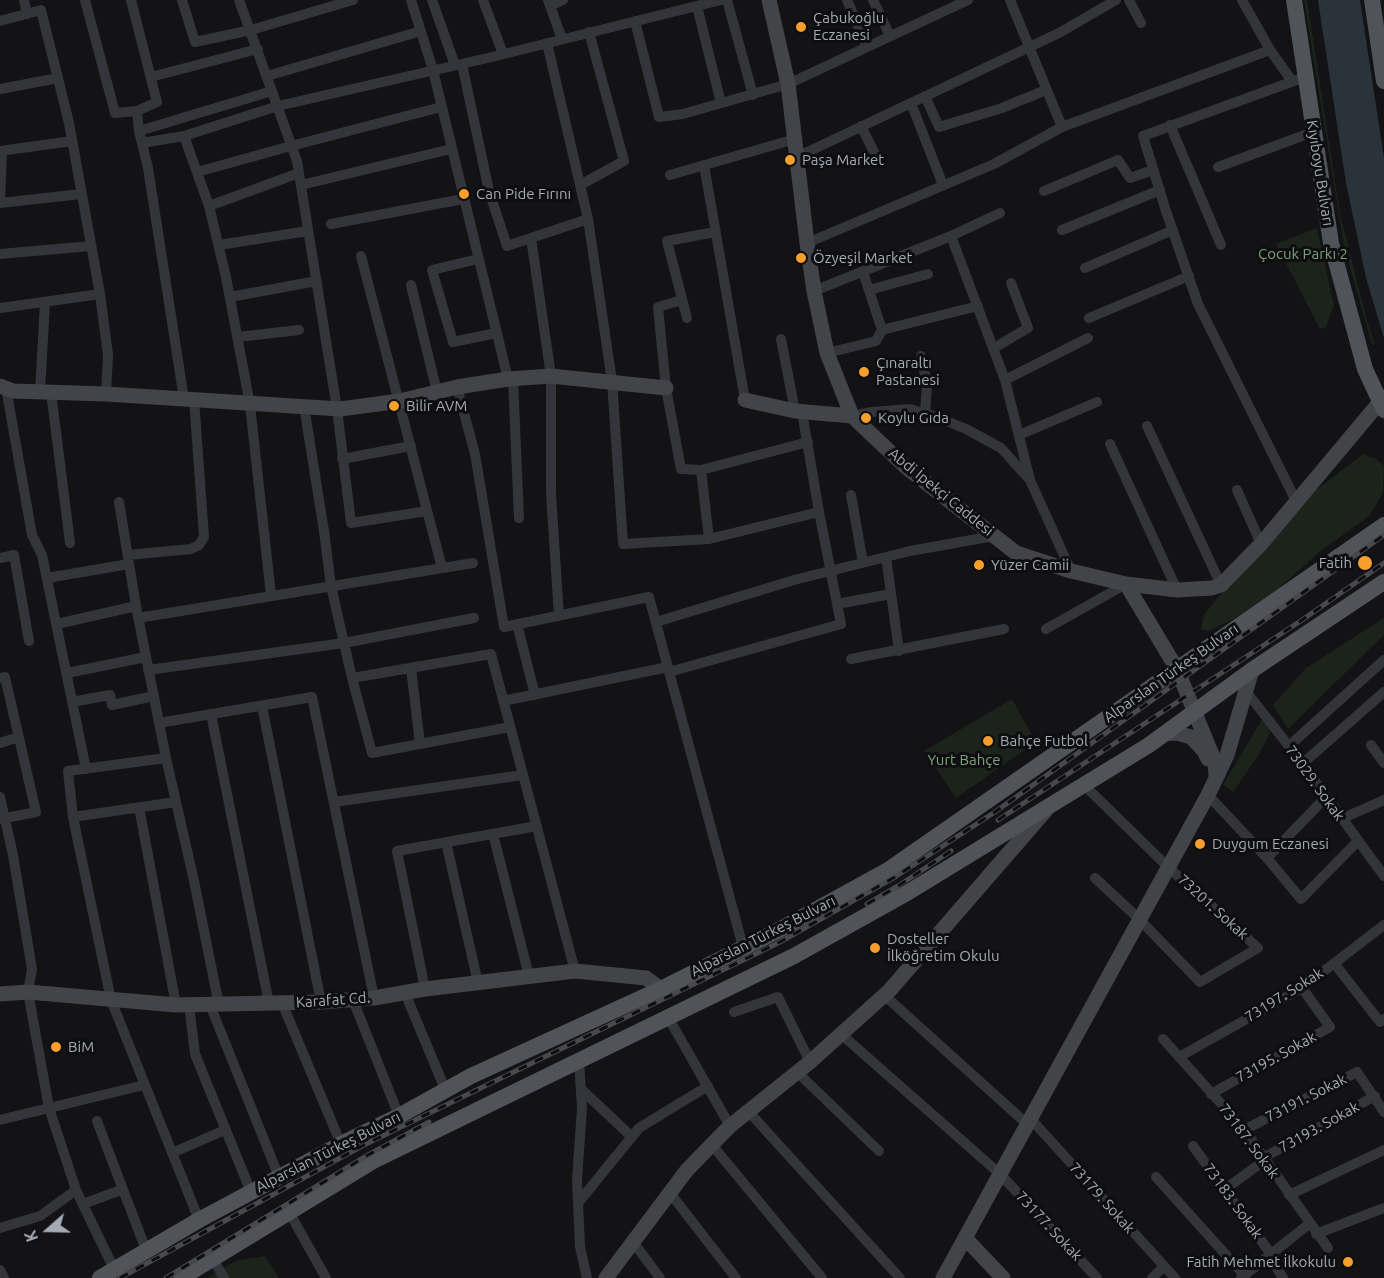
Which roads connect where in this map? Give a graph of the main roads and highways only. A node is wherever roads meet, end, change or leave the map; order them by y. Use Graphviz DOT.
graph roads {
  1 [pos="769,0"];
  2 [pos="1294,0"];
  3 [pos="1372,0"];
  4 [pos="1384,81"];
  5 [pos="3,387"];
  6 [pos="666,388"];
  7 [pos="745,400"];
  8 [pos="1381,404"];
  9 [pos="852,416"];
  10 [pos="1384,516"];
  11 [pos="1384,525"];
  12 [pos="1351,548"];
  13 [pos="1126,584"];
  14 [pos="1382,587"];
  15 [pos="1177,669"];
  16 [pos="1252,670"];
  17 [pos="1195,712"];
  18 [pos="1164,734"];
  19 [pos="1216,774"];
  20 [pos="1051,805"];
  21 [pos="661,988"];
  22 [pos="0,994"];
  23 [pos="965,1238"];
  24 [pos="107,1274"];
  25 [pos="181,1278"];
  26 [pos="606,1278"];
  27 [pos="943,1278"];
  28 [pos="1003,1278"];
  1 -- 9 [label="main road, Abdi İpekçi Caddesi"];
  2 -- 8 [label="main road, Kıyıboyu Bulvarı"];
  3 -- 4 [label="main road"];
  5 -- 6 [label="main road"];
  7 -- 9 [label="main road"];
  8 -- 13 [label="main road, Abdi İpekçi Caddesi"];
  9 -- 13 [label="main road, Abdi İpekçi Caddesi"];
  10 -- 12 [label="main road"];
  11 -- 12 [label="main road, Alparslan Türkeş Bulvarı"];
  12 -- 15 [label="main road, Alparslan Türkeş Bulvarı"];
  13 -- 15 [label="main road"];
  14 -- 16 [label="main road, Alparslan Türkeş Bulvarı"];
  15 -- 17 [label="main road"];
  15 -- 21 [label="main road, Alparslan Türkeş Bulvarı"];
  16 -- 17 [label="main road, Alparslan Türkeş Bulvarı"];
  16 -- 19 [label="main road"];
  17 -- 18 [label="main road, Alparslan Türkeş Bulvarı"];
  17 -- 19 [label="main road"];
  18 -- 19 [label="main road"];
  18 -- 20 [label="main road, Alparslan Türkeş Bulvarı"];
  19 -- 23 [label="main road"];
  20 -- 25 [label="main road, Alparslan Türkeş Bulvarı"];
  20 -- 26 [label="main road"];
  21 -- 22 [label="main road, Karafat Cd."];
  21 -- 24 [label="main road, Alparslan Türkeş Bulvarı"];
  23 -- 27 [label="main road"];
  23 -- 28 [label="main road"];
}
